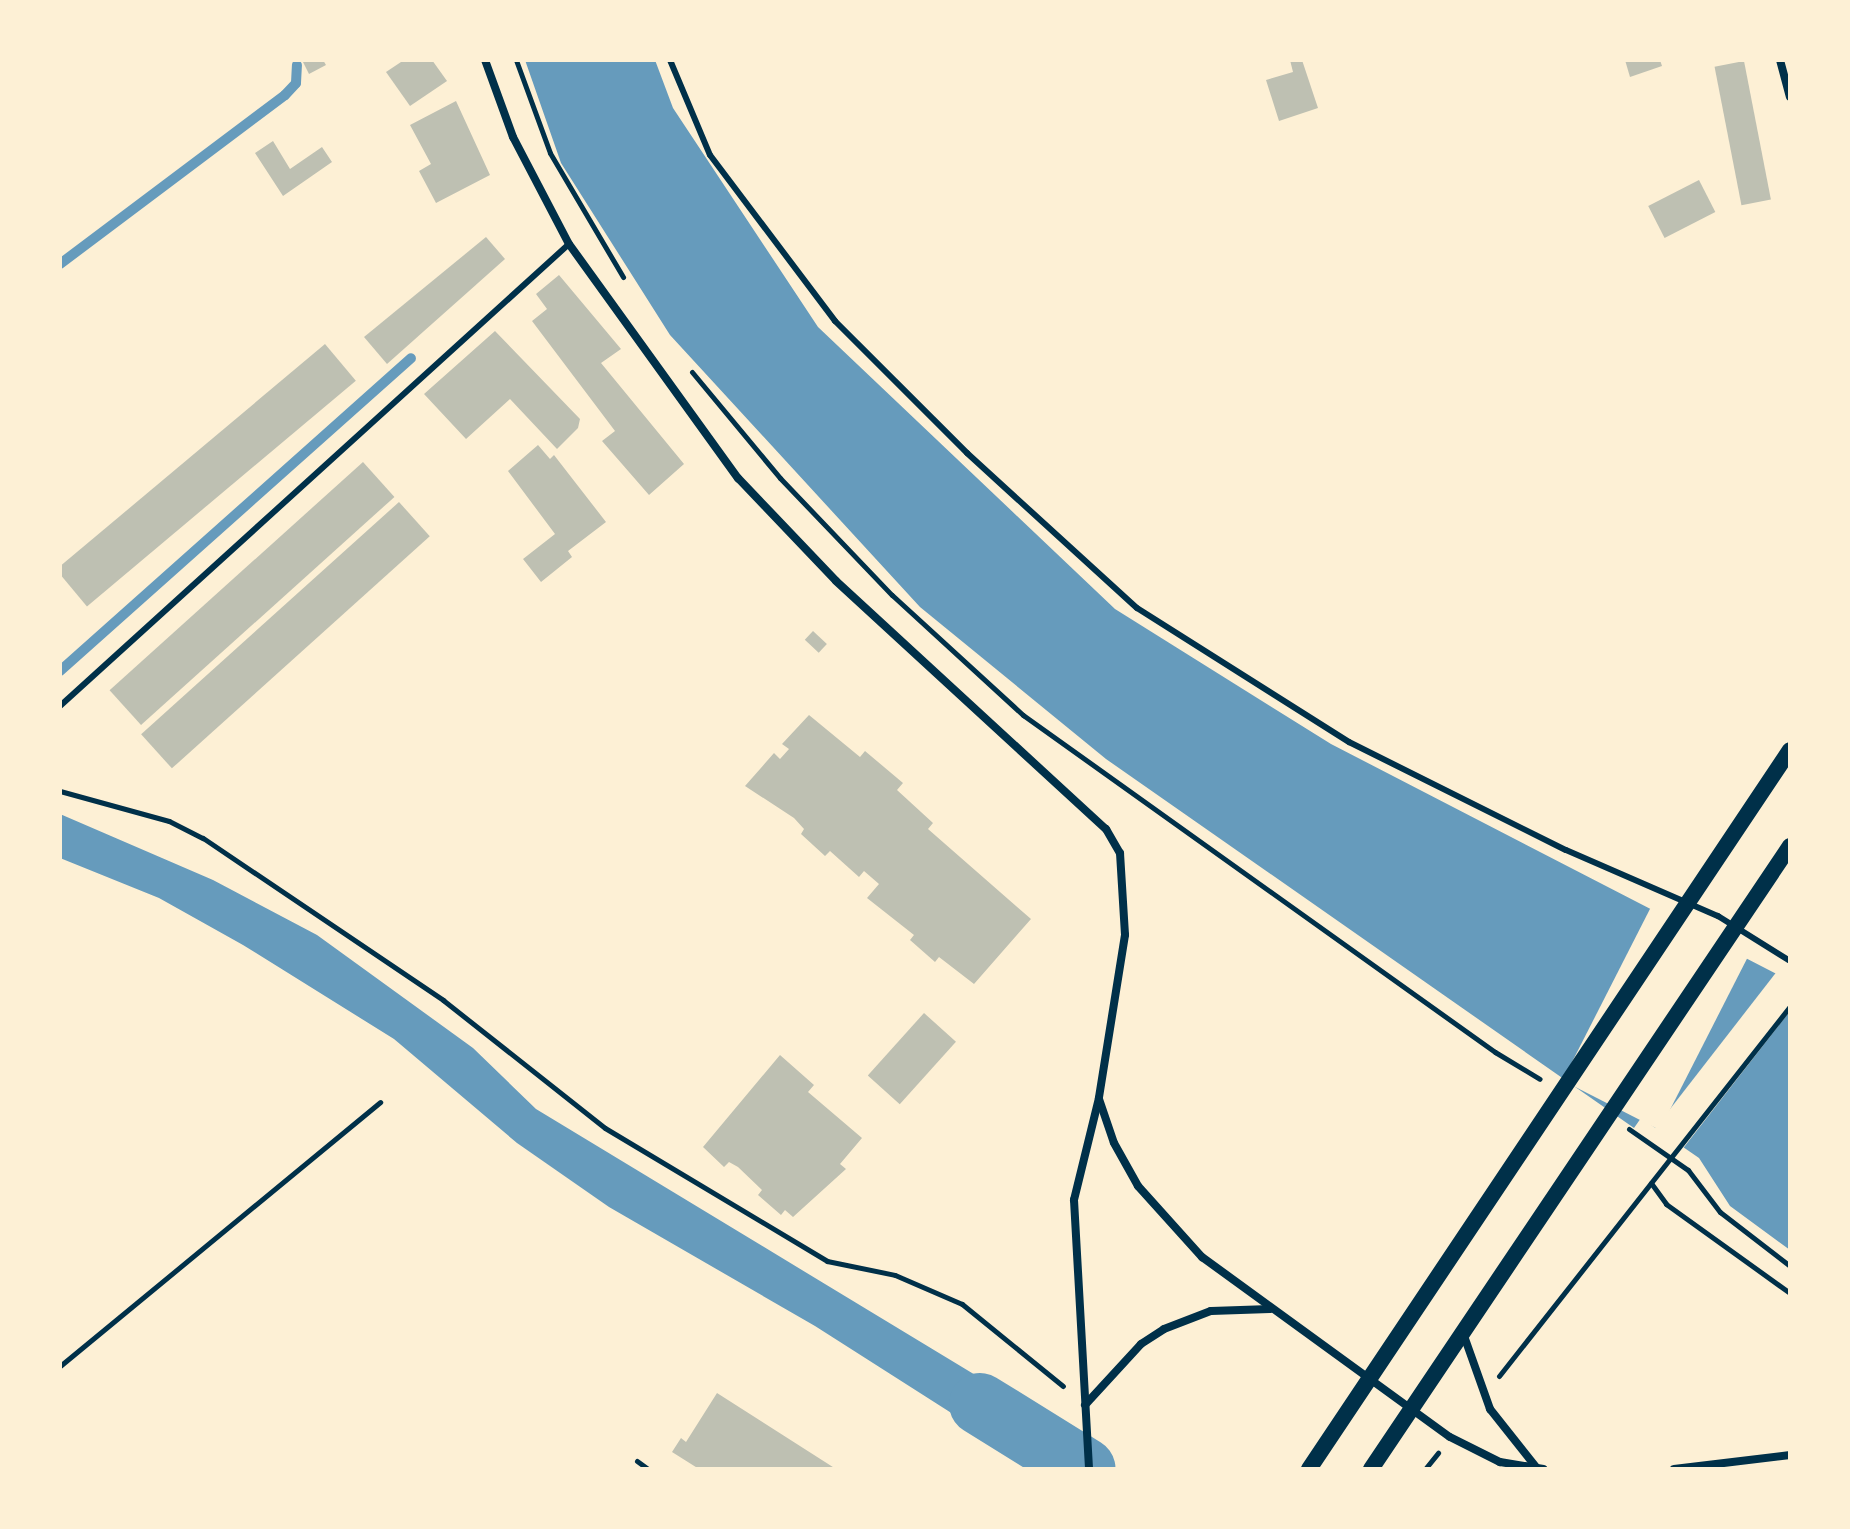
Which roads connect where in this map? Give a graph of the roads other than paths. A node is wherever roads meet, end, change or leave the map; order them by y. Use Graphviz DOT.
graph roads {
  1 [pos="485,60"];
  2 [pos="670,60"];
  3 [pos="1780,60"];
  4 [pos="1790,97"];
  5 [pos="569,244"];
  6 [pos="60,706"];
  7 [pos="1790,750"];
  8 [pos="1790,846"];
  9 [pos="1790,961"];
  10 [pos="1099,1098"];
  11 [pos="1271,1309"];
  12 [pos="1463,1332"];
  13 [pos="1369,1379"];
  14 [pos="1085,1405"];
  15 [pos="1411,1409"];
  16 [pos="1790,1455"];
  17 [pos="1540,1468"];
  18 [pos="1089,1469"];
  19 [pos="1309,1469"];
  20 [pos="1371,1469"];
  21 [pos="1674,1469"];
  1 -- 5 [label="street"];
  2 -- 9 [label="lane"];
  3 -- 4 [label="street"];
  5 -- 6 [label="lane"];
  5 -- 10 [label="street"];
  7 -- 13 [label="main road"];
  8 -- 12 [label="main road"];
  10 -- 11 [label="street"];
  10 -- 14 [label="street"];
  11 -- 13 [label="street"];
  11 -- 14 [label="street"];
  12 -- 15 [label="main road"];
  12 -- 17 [label="street"];
  13 -- 15 [label="street"];
  13 -- 19 [label="main road"];
  14 -- 18 [label="street"];
  15 -- 17 [label="street"];
  15 -- 20 [label="main road"];
  16 -- 21 [label="street"];
}
